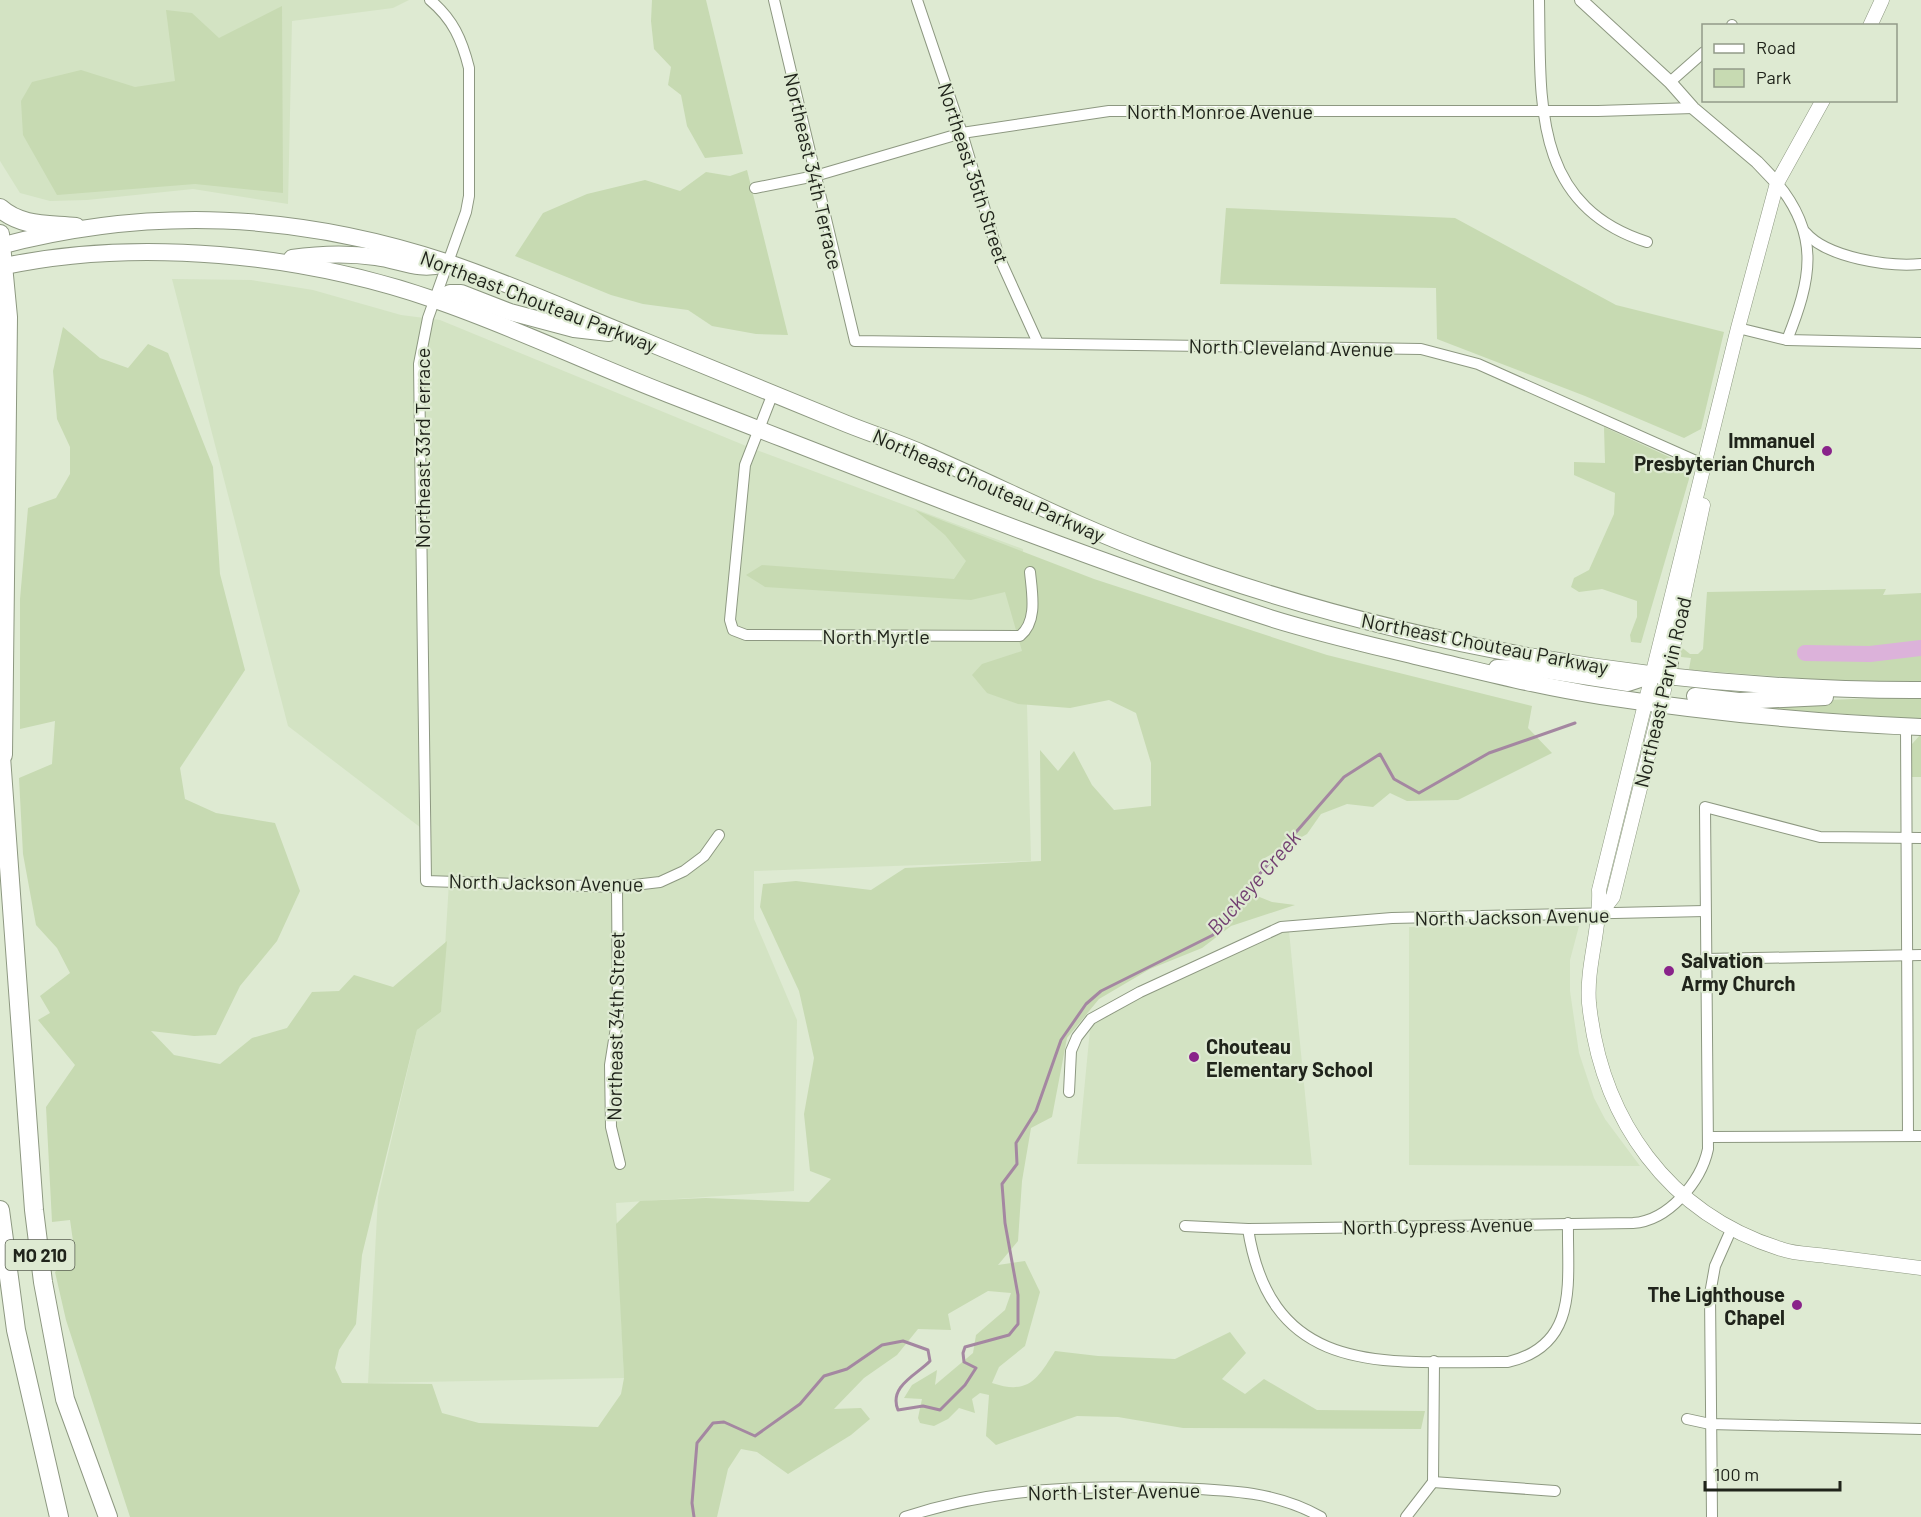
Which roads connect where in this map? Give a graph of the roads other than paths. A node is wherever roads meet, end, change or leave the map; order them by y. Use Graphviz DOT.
graph roads {
  1 [pos="430,0"];
  2 [pos="774,0"];
  3 [pos="917,0"];
  4 [pos="1539,0"];
  5 [pos="1581,0"];
  6 [pos="1882,0"];
  7 [pos="1871,24"];
  8 [pos="1702,53"];
  9 [pos="1670,82"];
  10 [pos="1822,102"];
  11 [pos="1694,108"];
  12 [pos="1542,111"];
  13 [pos="962,133"];
  14 [pos="814,176"];
  15 [pos="1777,183"];
  16 [pos="755,188"];
  17 [pos="0,208"];
  18 [pos="76,227"];
  19 [pos="1805,232"];
  20 [pos="1,242"];
  21 [pos="1647,242"];
  22 [pos="273,260"];
  23 [pos="447,263"];
  24 [pos="1921,264"];
  25 [pos="2,267"];
  26 [pos="435,300"];
  27 [pos="1737,328"];
  28 [pos="631,336"];
  29 [pos="1787,340"];
  30 [pos="855,341"];
  31 [pos="1038,343"];
  32 [pos="1921,343"];
  33 [pos="773,393"];
  34 [pos="759,427"];
  35 [pos="1705,465"];
  36 [pos="1030,572"];
  37 [pos="1472,669"];
  38 [pos="1664,672"];
  39 [pos="1891,690"];
  40 [pos="1921,690"];
  41 [pos="1651,706"];
  42 [pos="1913,726"];
  43 [pos="0,742"];
  44 [pos="3,769"];
  45 [pos="719,835"];
  46 [pos="1906,838"];
  47 [pos="1921,838"];
  48 [pos="426,881"];
  49 [pos="617,887"];
  50 [pos="1705,911"];
  51 [pos="1600,914"];
  52 [pos="1908,955"];
  53 [pos="1921,955"];
  54 [pos="1706,959"];
  55 [pos="1069,1092"];
  56 [pos="1908,1136"];
  57 [pos="1921,1136"];
  58 [pos="1710,1137"];
  59 [pos="620,1164"];
  60 [pos="1682,1195"];
  61 [pos="0,1210"];
  62 [pos="1568,1223"];
  63 [pos="1185,1226"];
  64 [pos="1248,1228"];
  65 [pos="1731,1230"];
  66 [pos="1921,1268"];
  67 [pos="1434,1361"];
  68 [pos="1687,1419"];
  69 [pos="1710,1424"];
  70 [pos="1921,1428"];
  71 [pos="52,1479"];
  72 [pos="1433,1482"];
  73 [pos="1555,1491"];
  74 [pos="59,1517"];
  75 [pos="66,1517"];
  76 [pos="108,1517"];
  77 [pos="906,1517"];
  78 [pos="1321,1517"];
  79 [pos="1406,1517"];
  80 [pos="1712,1517"];
  1 -- 23 [label="street, Northeast 33rd Terrace"];
  2 -- 14 [label="street, Northeast 34th Terrace"];
  3 -- 13 [label="street, Northeast 35th Street"];
  4 -- 12 [label="street"];
  5 -- 9 [label="street"];
  6 -- 7 [label="main road"];
  8 -- 9 [label="street"];
  9 -- 11 [label="street"];
  10 -- 15 [label="main road, Northeast Parvin Road"];
  11 -- 12 [label="street, North Monroe Avenue"];
  11 -- 15 [label="street"];
  12 -- 13 [label="street, North Monroe Avenue"];
  12 -- 21 [label="street"];
  13 -- 14 [label="street, North Monroe Avenue"];
  13 -- 31 [label="street, Northeast 35th Street"];
  14 -- 16 [label="street, North Monroe Avenue"];
  14 -- 30 [label="street, Northeast 34th Terrace"];
  15 -- 19 [label="street"];
  15 -- 27 [label="main road, Northeast Parvin Road"];
  17 -- 18 [label="highway"];
  18 -- 20 [label="main road, Northeast Chouteau Parkway"];
  18 -- 23 [label="main road, Northeast Chouteau Parkway"];
  19 -- 24 [label="street"];
  19 -- 29 [label="street"];
  20 -- 25 [label="highway"];
  22 -- 23 [label="main road"];
  22 -- 25 [label="main road, Northeast Chouteau Parkway"];
  22 -- 26 [label="main road, Northeast Chouteau Parkway"];
  23 -- 26 [label="street, Northeast 33rd Terrace"];
  23 -- 28 [label="main road, Northeast Chouteau Parkway"];
  25 -- 44 [label="highway"];
  26 -- 28 [label="main road"];
  26 -- 34 [label="main road, Northeast Chouteau Parkway"];
  26 -- 48 [label="street, Northeast 33rd Terrace"];
  27 -- 29 [label="street"];
  27 -- 35 [label="main road, Northeast Parvin Road"];
  28 -- 33 [label="main road, Northeast Chouteau Parkway"];
  29 -- 32 [label="street"];
  30 -- 31 [label="street, North Cleveland Avenue"];
  31 -- 35 [label="street, North Cleveland Avenue"];
  33 -- 34 [label="street"];
  33 -- 38 [label="main road, Northeast Chouteau Parkway"];
  34 -- 36 [label="street, North Myrtle"];
  34 -- 37 [label="main road, Northeast Chouteau Parkway"];
  35 -- 38 [label="main road, Northeast Parvin Road"];
  35 -- 38 [label="main road, Northeast Parvin Road"];
  37 -- 38 [label="main road"];
  37 -- 41 [label="main road, Northeast Chouteau Parkway"];
  38 -- 39 [label="main road, Northeast Chouteau Parkway"];
  38 -- 41 [label="main road, Northeast Parvin Road"];
  39 -- 40 [label="main road, Northeast Chouteau Parkway"];
  39 -- 41 [label="main road"];
  41 -- 42 [label="main road, Northeast Chouteau Parkway"];
  41 -- 51 [label="main road, Northeast Parvin Road"];
  41 -- 51 [label="main road, Northeast Parvin Road"];
  42 -- 46 [label="street"];
  43 -- 44 [label="highway, MO 210"];
  44 -- 76 [label="highway, MO 210"];
  45 -- 49 [label="street, North Jackson Avenue"];
  46 -- 47 [label="street"];
  46 -- 50 [label="street, North Cypress Avenue"];
  46 -- 52 [label="street"];
  48 -- 49 [label="street, North Jackson Avenue"];
  49 -- 59 [label="street, Northeast 34th Street"];
  50 -- 51 [label="street, North Jackson Avenue"];
  50 -- 54 [label="street, North Cypress Avenue"];
  51 -- 55 [label="street, North Jackson Avenue"];
  51 -- 60 [label="main road, Northeast Parvin Road"];
  52 -- 53 [label="street"];
  52 -- 54 [label="street"];
  52 -- 56 [label="street"];
  54 -- 58 [label="street, North Cypress Avenue"];
  56 -- 57 [label="street"];
  56 -- 58 [label="street"];
  58 -- 60 [label="street, North Cypress Avenue"];
  60 -- 62 [label="street, North Cypress Avenue"];
  60 -- 65 [label="main road, Northeast Parvin Road"];
  61 -- 71 [label="highway, MO 210"];
  62 -- 64 [label="street, North Cypress Avenue"];
  62 -- 67 [label="street"];
  63 -- 64 [label="street, North Cypress Avenue"];
  64 -- 67 [label="street"];
  65 -- 66 [label="main road, Northeast Parvin Road"];
  65 -- 69 [label="street"];
  67 -- 72 [label="street"];
  68 -- 69 [label="street"];
  69 -- 70 [label="street"];
  69 -- 80 [label="street"];
  71 -- 74 [label="highway"];
  71 -- 75 [label="highway, MO 210"];
  72 -- 73 [label="street"];
  72 -- 79 [label="street"];
  77 -- 78 [label="street, North Lister Avenue"];
}
